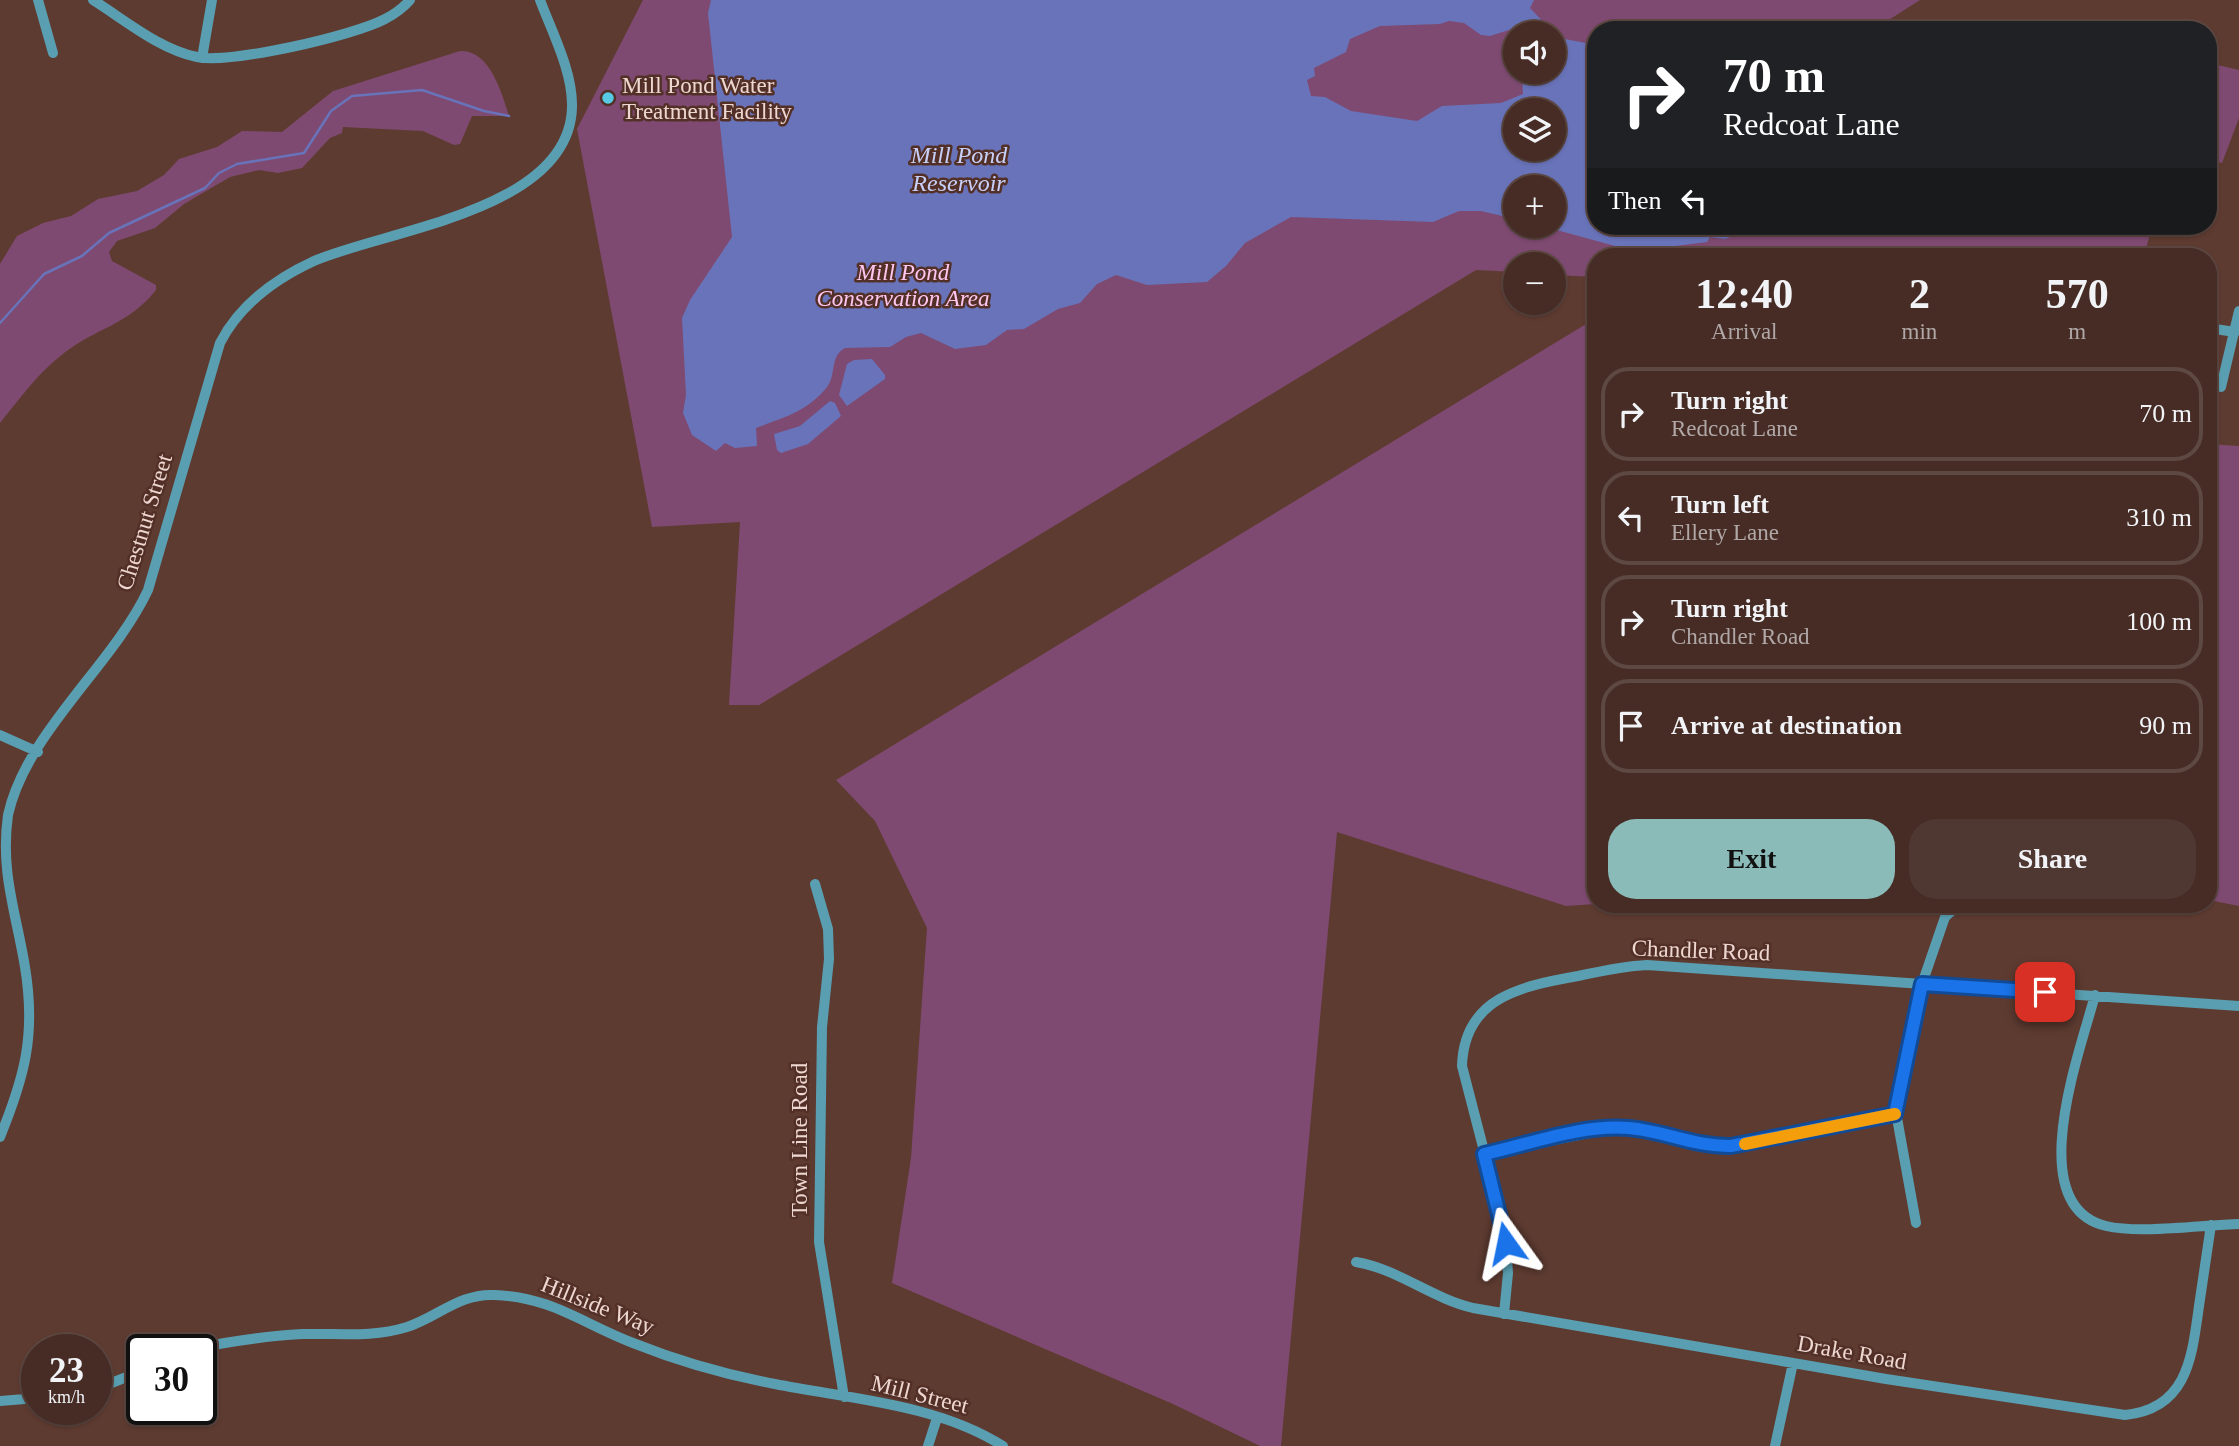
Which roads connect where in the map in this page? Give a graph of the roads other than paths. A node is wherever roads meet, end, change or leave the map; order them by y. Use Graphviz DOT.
graph roads {
  1 [pos="38,0"];
  2 [pos="93,0"];
  3 [pos="212,0"];
  4 [pos="411,0"];
  5 [pos="540,0"];
  6 [pos="52,53"];
  7 [pos="202,58"];
  8 [pos="2239,311"];
  9 [pos="2217,329"];
  10 [pos="2235,332"];
  11 [pos="2221,387"];
  12 [pos="0,735"];
  13 [pos="38,752"];
  14 [pos="815,884"];
  15 [pos="1949,913"];
  16 [pos="1922,984"];
  17 [pos="2095,995"];
  18 [pos="2239,1006"];
  19 [pos="1895,1114"];
  20 [pos="0,1137"];
  21 [pos="1484,1154"];
  22 [pos="1916,1223"];
  23 [pos="2239,1224"];
  24 [pos="2211,1225"];
  25 [pos="1356,1262"];
  26 [pos="1504,1314"];
  27 [pos="217,1345"];
  28 [pos="1793,1363"];
  29 [pos="824,1393"];
  30 [pos="844,1397"];
  31 [pos="21,1399"];
  32 [pos="0,1401"];
  33 [pos="937,1418"];
  34 [pos="928,1446"];
  35 [pos="1003,1446"];
  36 [pos="1775,1446"];
  1 -- 6 [label="street"];
  2 -- 7 [label="street"];
  3 -- 7 [label="street"];
  4 -- 7 [label="street"];
  5 -- 13 [label="street, Chestnut Street"];
  8 -- 10 [label="street"];
  9 -- 10 [label="street"];
  10 -- 11 [label="street"];
  12 -- 13 [label="street"];
  13 -- 20 [label="street, Chestnut Street"];
  14 -- 30 [label="street, Town Line Road"];
  15 -- 16 [label="street"];
  16 -- 17 [label="street, Chandler Road"];
  16 -- 19 [label="street"];
  16 -- 21 [label="street, Chandler Road"];
  17 -- 18 [label="street, Chandler Road"];
  17 -- 24 [label="street"];
  19 -- 21 [label="street"];
  19 -- 22 [label="street"];
  21 -- 26 [label="street, Chandler Road"];
  23 -- 24 [label="street"];
  24 -- 28 [label="street, Drake Road"];
  25 -- 26 [label="street, Drake Road"];
  26 -- 28 [label="street, Drake Road"];
  27 -- 29 [label="street, Hillside Way"];
  28 -- 36 [label="street"];
  29 -- 30 [label="street, Mill Street"];
  30 -- 33 [label="street, Mill Street"];
  31 -- 32 [label="street"];
  33 -- 34 [label="street"];
  33 -- 35 [label="street, Mill Street"];
}
